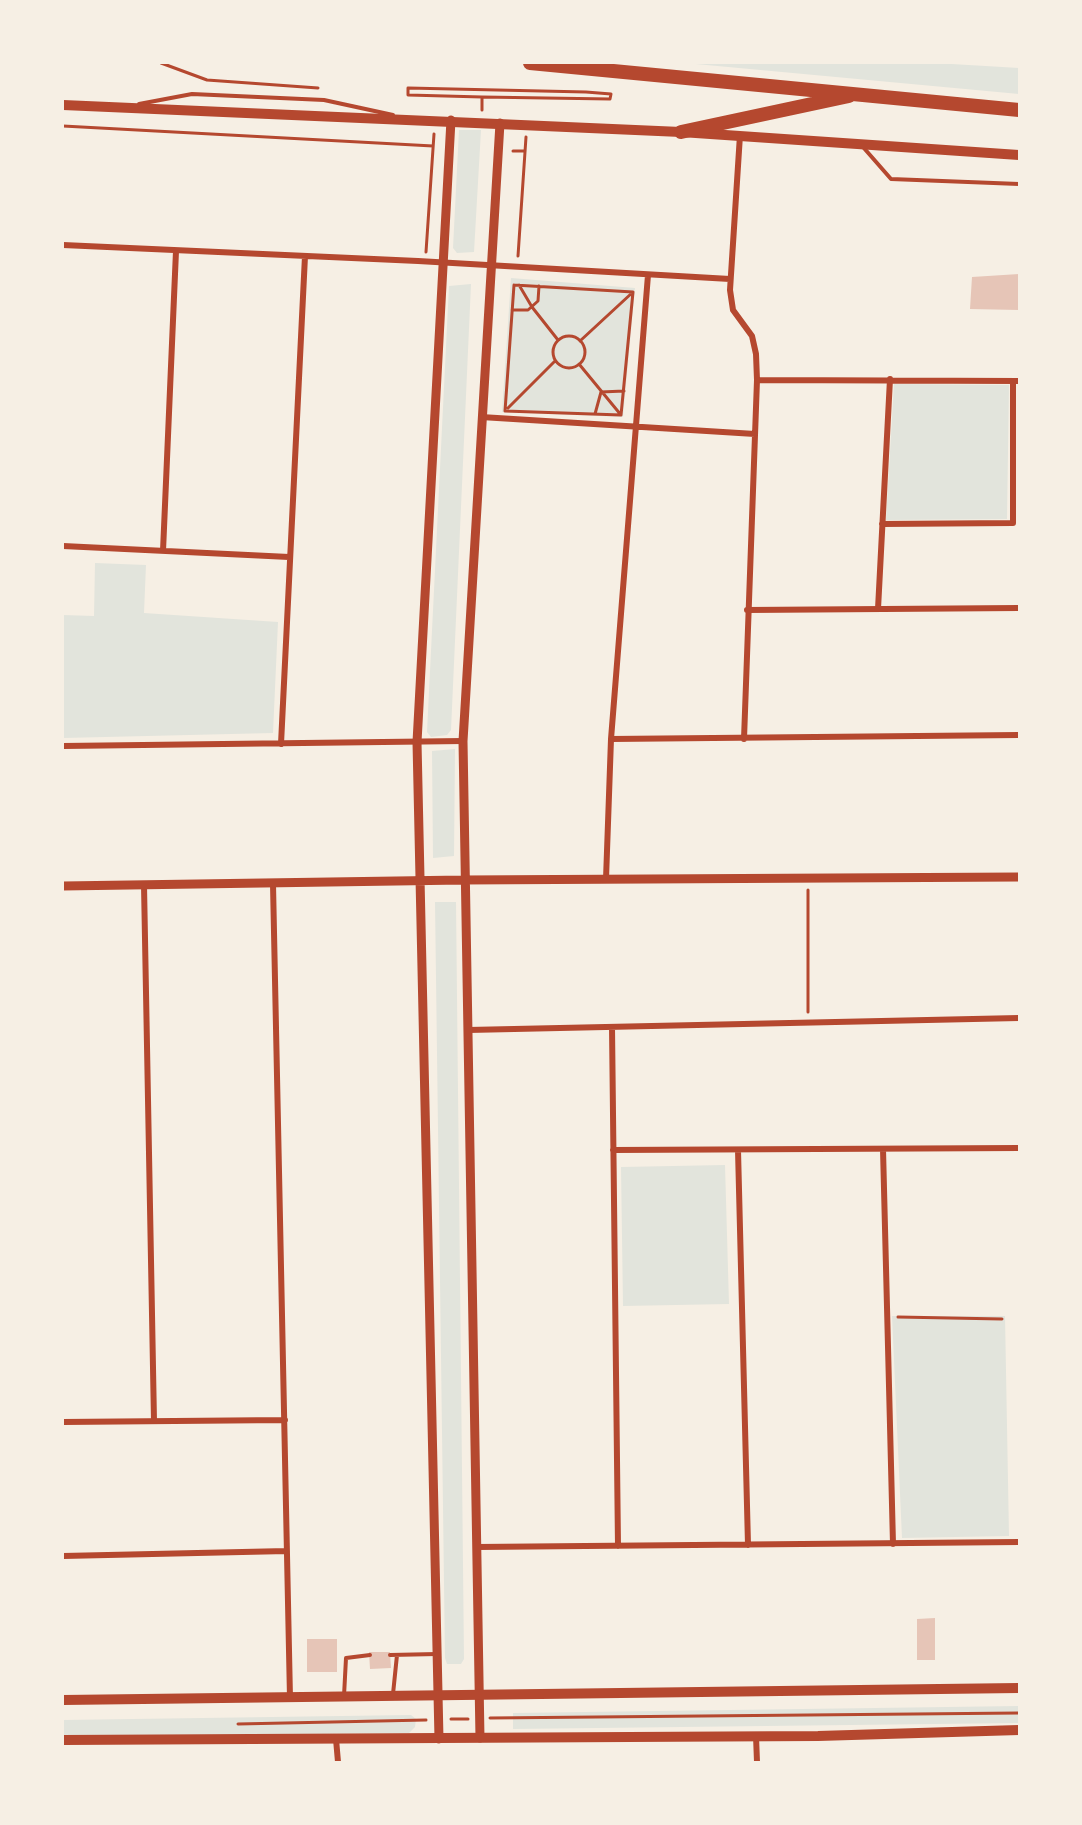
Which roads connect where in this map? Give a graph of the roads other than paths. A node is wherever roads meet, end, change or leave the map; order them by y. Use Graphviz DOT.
graph roads {
  1 [pos="530,63"];
  2 [pos="862,93"];
  3 [pos="63,105"];
  4 [pos="112,109"];
  5 [pos="1019,110"];
  6 [pos="416,120"];
  7 [pos="451,120"];
  8 [pos="500,123"];
  9 [pos="681,132"];
  10 [pos="740,135"];
  11 [pos="861,145"];
  12 [pos="1019,155"];
  13 [pos="1019,184"];
  14 [pos="63,245"];
  15 [pos="176,250"];
  16 [pos="305,256"];
  17 [pos="444,263"];
  18 [pos="490,267"];
  19 [pos="648,275"];
  20 [pos="730,279"];
  21 [pos="890,379"];
  22 [pos="757,380"];
  23 [pos="1016,381"];
  24 [pos="481,417"];
  25 [pos="637,427"];
  26 [pos="755,434"];
  27 [pos="882,524"];
  28 [pos="63,546"];
  29 [pos="163,550"];
  30 [pos="290,557"];
  31 [pos="1019,608"];
  32 [pos="878,609"];
  33 [pos="747,610"];
  34 [pos="1019,735"];
  35 [pos="611,739"];
  36 [pos="744,739"];
  37 [pos="463,741"];
  38 [pos="417,742"];
  39 [pos="281,744"];
  40 [pos="63,746"];
  41 [pos="1019,877"];
  42 [pos="606,879"];
  43 [pos="463,880"];
  44 [pos="419,882"];
  45 [pos="273,884"];
  46 [pos="144,885"];
  47 [pos="63,886"];
  48 [pos="1019,1018"];
  49 [pos="612,1027"];
  50 [pos="468,1030"];
  51 [pos="1019,1148"];
  52 [pos="884,1149"];
  53 [pos="613,1150"];
  54 [pos="738,1150"];
  55 [pos="285,1420"];
  56 [pos="154,1421"];
  57 [pos="63,1422"];
  58 [pos="1019,1542"];
  59 [pos="893,1544"];
  60 [pos="748,1545"];
  61 [pos="477,1546"];
  62 [pos="618,1546"];
  63 [pos="287,1551"];
  64 [pos="63,1556"];
  65 [pos="438,1654"];
  66 [pos="370,1655"];
  67 [pos="390,1655"];
  68 [pos="397,1655"];
  69 [pos="1019,1688"];
  70 [pos="438,1694"];
  71 [pos="478,1694"];
  72 [pos="393,1695"];
  73 [pos="344,1696"];
  74 [pos="290,1698"];
  75 [pos="63,1700"];
  76 [pos="1019,1730"];
  77 [pos="756,1736"];
  78 [pos="480,1738"];
  79 [pos="336,1739"];
  80 [pos="440,1739"];
  81 [pos="63,1740"];
  82 [pos="338,1762"];
  83 [pos="757,1762"];
  1 -- 2 [label="highway"];
  2 -- 5 [label="highway"];
  2 -- 9 [label="highway"];
  3 -- 4 [label="main road"];
  4 -- 6 [label="main road"];
  4 -- 6 [label="lane"];
  6 -- 7 [label="main road"];
  7 -- 8 [label="main road"];
  7 -- 17 [label="street"];
  8 -- 9 [label="main road"];
  8 -- 18 [label="street"];
  9 -- 10 [label="main road"];
  10 -- 11 [label="main road"];
  10 -- 20 [label="street"];
  11 -- 12 [label="main road"];
  11 -- 13 [label="lane"];
  14 -- 15 [label="street"];
  15 -- 16 [label="street"];
  15 -- 29 [label="street"];
  16 -- 17 [label="street"];
  16 -- 30 [label="street"];
  17 -- 18 [label="street"];
  17 -- 38 [label="street"];
  18 -- 19 [label="street"];
  18 -- 24 [label="street"];
  19 -- 20 [label="street"];
  19 -- 25 [label="street"];
  20 -- 22 [label="street"];
  21 -- 22 [label="street"];
  21 -- 23 [label="street"];
  21 -- 27 [label="street"];
  22 -- 26 [label="street"];
  23 -- 27 [label="street"];
  24 -- 25 [label="street"];
  24 -- 37 [label="street"];
  25 -- 26 [label="street"];
  25 -- 35 [label="street"];
  26 -- 33 [label="street"];
  27 -- 32 [label="street"];
  28 -- 29 [label="street"];
  29 -- 30 [label="street"];
  30 -- 39 [label="street"];
  31 -- 32 [label="street"];
  32 -- 33 [label="street"];
  33 -- 36 [label="street"];
  34 -- 36 [label="street"];
  35 -- 36 [label="street"];
  35 -- 42 [label="street"];
  37 -- 38 [label="street"];
  37 -- 43 [label="street"];
  38 -- 39 [label="street"];
  38 -- 44 [label="street"];
  39 -- 40 [label="street"];
  41 -- 42 [label="street"];
  42 -- 43 [label="street"];
  43 -- 44 [label="street"];
  43 -- 50 [label="street"];
  44 -- 45 [label="street"];
  44 -- 65 [label="street"];
  45 -- 46 [label="street"];
  45 -- 55 [label="street"];
  46 -- 47 [label="street"];
  46 -- 56 [label="street"];
  48 -- 49 [label="street"];
  49 -- 50 [label="street"];
  49 -- 53 [label="street"];
  50 -- 61 [label="street"];
  51 -- 52 [label="street"];
  52 -- 54 [label="street"];
  52 -- 59 [label="street"];
  53 -- 54 [label="street"];
  53 -- 62 [label="street"];
  54 -- 60 [label="street"];
  55 -- 56 [label="street"];
  55 -- 63 [label="street"];
  56 -- 57 [label="street"];
  58 -- 59 [label="street"];
  59 -- 60 [label="street"];
  60 -- 62 [label="street"];
  61 -- 62 [label="street"];
  61 -- 71 [label="street"];
  63 -- 64 [label="street"];
  63 -- 74 [label="street"];
  65 -- 68 [label="lane"];
  65 -- 70 [label="street"];
  66 -- 73 [label="lane"];
  67 -- 68 [label="lane"];
  68 -- 72 [label="lane"];
  69 -- 71 [label="main road"];
  70 -- 71 [label="main road"];
  70 -- 72 [label="main road"];
  70 -- 80 [label="street"];
  71 -- 78 [label="street"];
  72 -- 73 [label="main road"];
  73 -- 74 [label="main road"];
  74 -- 75 [label="main road"];
  76 -- 77 [label="main road"];
  77 -- 78 [label="main road"];
  77 -- 83 [label="street"];
  78 -- 80 [label="main road"];
  79 -- 80 [label="main road"];
  79 -- 81 [label="main road"];
  79 -- 82 [label="street"];
}
